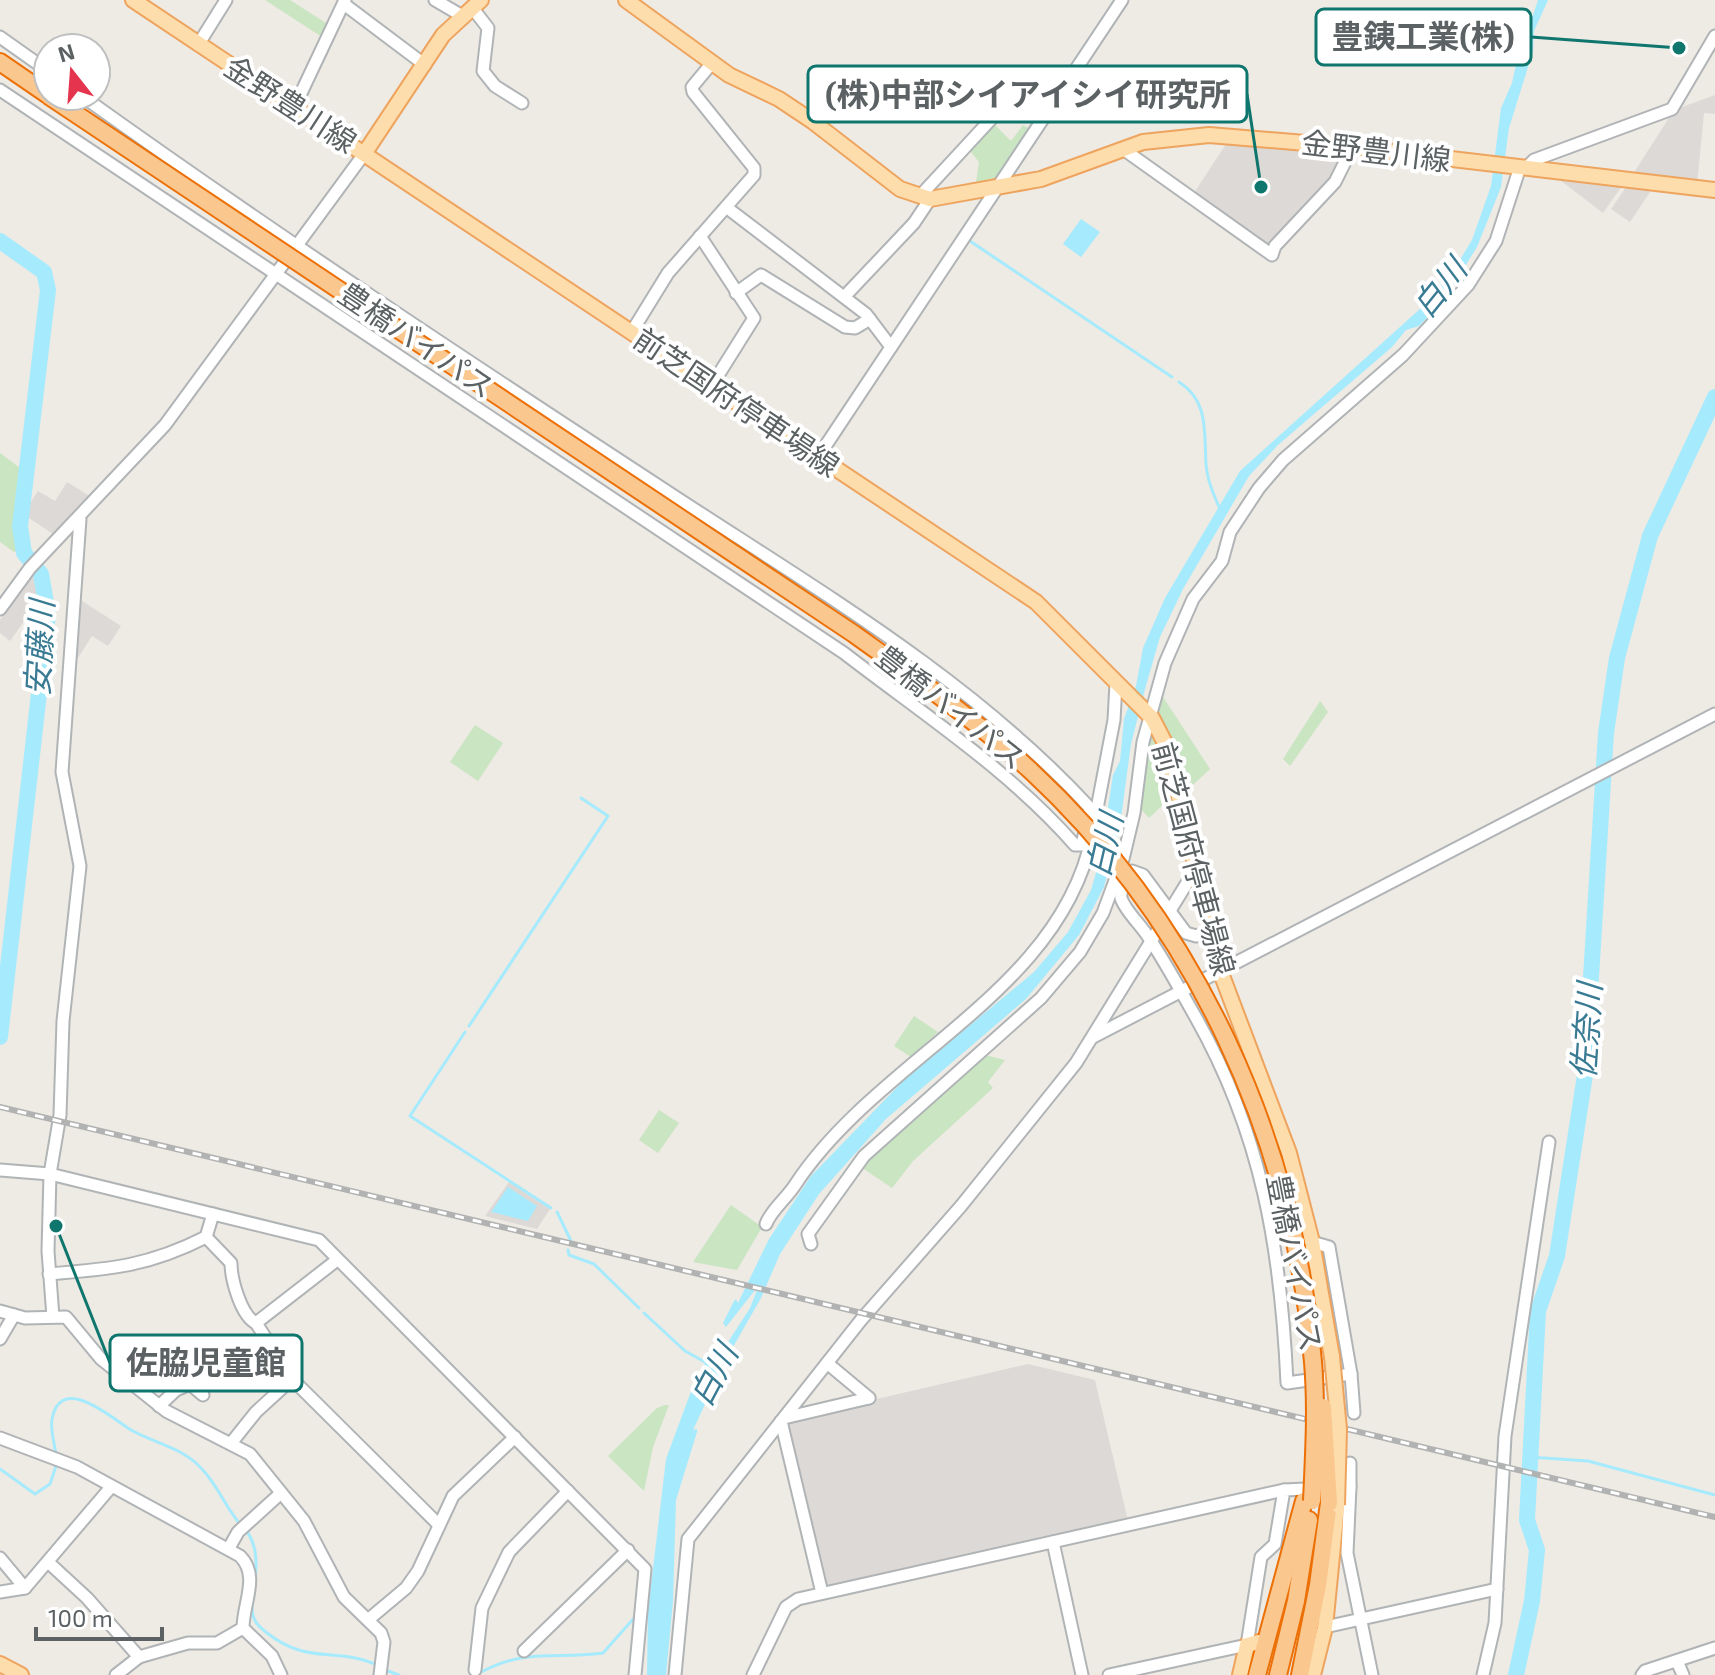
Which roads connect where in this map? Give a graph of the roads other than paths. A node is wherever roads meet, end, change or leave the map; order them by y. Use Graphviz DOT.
graph roads {
  1 [pos="133,0"];
  2 [pos="226,0"];
  3 [pos="435,0"];
  4 [pos="626,0"];
  5 [pos="1122,0"];
  6 [pos="345,2"];
  7 [pos="473,9"];
  8 [pos="1715,36"];
  9 [pos="0,37"];
  10 [pos="198,45"];
  11 [pos="0,55"];
  12 [pos="32,60"];
  13 [pos="0,62"];
  14 [pos="712,63"];
  15 [pos="425,65"];
  16 [pos="32,76"];
  17 [pos="32,84"];
  18 [pos="0,90"];
  19 [pos="522,103"];
  20 [pos="1006,103"];
  21 [pos="294,108"];
  22 [pos="73,112"];
  23 [pos="85,112"];
  24 [pos="105,112"];
  25 [pos="137,135"];
  26 [pos="1352,148"];
  27 [pos="1123,149"];
  28 [pos="364,154"];
  29 [pos="117,166"];
  30 [pos="1521,166"];
  31 [pos="995,189"];
  32 [pos="1715,190"];
  33 [pos="925,197"];
  34 [pos="726,207"];
  35 [pos="700,236"];
  36 [pos="298,243"];
  37 [pos="277,272"];
  38 [pos="736,293"];
  39 [pos="845,296"];
  40 [pos="870,319"];
  41 [pos="631,333"];
  42 [pos="891,347"];
  43 [pos="712,385"];
  44 [pos="568,427"];
  45 [pos="550,455"];
  46 [pos="818,457"];
  47 [pos="80,519"];
  48 [pos="755,550"];
  49 [pos="735,582"];
  50 [pos="0,609"];
  51 [pos="866,622"];
  52 [pos="844,653"];
  53 [pos="1118,685"];
  54 [pos="971,696"];
  55 [pos="1715,714"];
  56 [pos="1151,717"];
  57 [pos="950,729"];
  58 [pos="1073,789"];
  59 [pos="1053,819"];
  60 [pos="1195,870"];
  61 [pos="1169,912"];
  62 [pos="1209,932"];
  63 [pos="1151,940"];
  64 [pos="1221,973"];
  65 [pos="1181,992"];
  66 [pos="1092,1038"];
  67 [pos="1549,1142"];
  68 [pos="0,1170"];
  69 [pos="50,1174"];
  70 [pos="1300,1197"];
  71 [pos="1268,1205"];
  72 [pos="213,1214"];
  73 [pos="766,1224"];
  74 [pos="206,1237"];
  75 [pos="1312,1242"];
  76 [pos="811,1244"];
  77 [pos="337,1260"];
  78 [pos="49,1274"];
  79 [pos="0,1311"];
  80 [pos="14,1315"];
  81 [pos="53,1317"];
  82 [pos="256,1323"];
  83 [pos="0,1339"];
  84 [pos="827,1363"];
  85 [pos="1351,1374"];
  86 [pos="292,1379"];
  87 [pos="203,1395"];
  88 [pos="159,1406"];
  89 [pos="1354,1413"];
  90 [pos="782,1419"];
  91 [pos="515,1437"];
  92 [pos="0,1438"];
  93 [pos="232,1442"];
  94 [pos="1350,1463"];
  95 [pos="111,1487"];
  96 [pos="1350,1487"];
  97 [pos="1284,1490"];
  98 [pos="568,1491"];
  99 [pos="281,1493"];
  100 [pos="1319,1502"];
  101 [pos="438,1524"];
  102 [pos="1053,1542"];
  103 [pos="229,1548"];
  104 [pos="628,1550"];
  105 [pos="0,1558"];
  106 [pos="48,1562"];
  107 [pos="25,1588"];
  108 [pos="1497,1589"];
  109 [pos="0,1592"];
  110 [pos="822,1593"];
  111 [pos="1360,1618"];
  112 [pos="369,1619"];
  113 [pos="1321,1626"];
  114 [pos="243,1628"];
  115 [pos="1253,1643"];
  116 [pos="1715,1648"];
  117 [pos="524,1651"];
  118 [pos="139,1657"];
  119 [pos="1677,1661"];
  120 [pos="0,1664"];
  121 [pos="475,1670"];
  122 [pos="380,1674"];
  123 [pos="21,1675"];
  124 [pos="116,1675"];
  125 [pos="281,1675"];
  126 [pos="635,1675"];
  127 [pos="675,1675"];
  128 [pos="753,1675"];
  129 [pos="1082,1675"];
  130 [pos="1109,1675"];
  131 [pos="1240,1675"];
  132 [pos="1257,1675"];
  133 [pos="1278,1675"];
  134 [pos="1287,1675"];
  135 [pos="1300,1675"];
  136 [pos="1313,1675"];
  137 [pos="1372,1675"];
  138 [pos="1483,1675"];
  139 [pos="1642,1675"];
  140 [pos="1683,1675"];
  1 -- 10 [label="main road, 金野豊川線"];
  2 -- 10 [label="street"];
  3 -- 7 [label="street"];
  4 -- 14 [label="main road"];
  5 -- 31 [label="street"];
  6 -- 15 [label="street"];
  6 -- 21 [label="street"];
  7 -- 15 [label="main road, 金野豊川線"];
  7 -- 19 [label="street"];
  8 -- 30 [label="street"];
  9 -- 12 [label="street"];
  10 -- 21 [label="main road, 金野豊川線"];
  11 -- 16 [label="highway"];
  13 -- 17 [label="highway, 豊橋バイパス"];
  14 -- 33 [label="main road"];
  14 -- 34 [label="street"];
  15 -- 28 [label="main road, 金野豊川線"];
  18 -- 29 [label="street"];
  20 -- 33 [label="street"];
  21 -- 28 [label="main road, 金野豊川線"];
  22 -- 100 [label="highway, 豊橋バイパス, bridge"];
  23 -- 100 [label="highway, 豊橋バイパス, bridge"];
  24 -- 25 [label="street"];
  25 -- 29 [label="street"];
  25 -- 36 [label="street"];
  26 -- 27 [label="main road, 金野豊川線"];
  26 -- 27 [label="street"];
  26 -- 30 [label="main road, 金野豊川線"];
  27 -- 31 [label="main road, 金野豊川線"];
  28 -- 36 [label="street"];
  28 -- 41 [label="main road, 前芝国府停車場線"];
  29 -- 37 [label="street"];
  30 -- 32 [label="main road, 金野豊川線"];
  30 -- 56 [label="street"];
  31 -- 33 [label="main road, 金野豊川線"];
  31 -- 42 [label="street"];
  33 -- 39 [label="street"];
  34 -- 35 [label="street"];
  34 -- 39 [label="street"];
  35 -- 38 [label="street"];
  35 -- 41 [label="street"];
  36 -- 37 [label="street"];
  36 -- 44 [label="street"];
  37 -- 45 [label="street"];
  37 -- 47 [label="street"];
  38 -- 40 [label="street"];
  38 -- 43 [label="street"];
  39 -- 40 [label="street"];
  40 -- 42 [label="street"];
  41 -- 43 [label="main road, 前芝国府停車場線"];
  42 -- 46 [label="street"];
  43 -- 46 [label="main road, 前芝国府停車場線"];
  44 -- 45 [label="street"];
  44 -- 48 [label="street"];
  45 -- 49 [label="street"];
  46 -- 53 [label="main road, 前芝国府停車場線"];
  47 -- 50 [label="street"];
  47 -- 69 [label="street"];
  48 -- 49 [label="street"];
  48 -- 51 [label="street"];
  49 -- 52 [label="street"];
  51 -- 52 [label="street"];
  51 -- 54 [label="street"];
  52 -- 57 [label="street"];
  53 -- 56 [label="main road, 前芝国府停車場線"];
  53 -- 73 [label="street"];
  54 -- 57 [label="street"];
  54 -- 58 [label="street"];
  55 -- 64 [label="street"];
  56 -- 60 [label="main road, 前芝国府停車場線"];
  56 -- 76 [label="street"];
  57 -- 59 [label="street"];
  58 -- 59 [label="street"];
  58 -- 59 [label="street"];
  60 -- 61 [label="street"];
  60 -- 62 [label="main road, 前芝国府停車場線"];
  61 -- 62 [label="street"];
  61 -- 63 [label="street"];
  61 -- 63 [label="street"];
  62 -- 64 [label="main road, 前芝国府停車場線"];
  63 -- 65 [label="street"];
  63 -- 66 [label="street"];
  64 -- 65 [label="street"];
  64 -- 70 [label="main road, 前芝国府停車場線"];
  65 -- 66 [label="street"];
  65 -- 71 [label="street"];
  66 -- 84 [label="street"];
  67 -- 108 [label="street"];
  68 -- 69 [label="street"];
  69 -- 72 [label="street"];
  69 -- 78 [label="street"];
  70 -- 71 [label="street"];
  70 -- 75 [label="main road, 前芝国府停車場線"];
  71 -- 85 [label="street"];
  72 -- 74 [label="street"];
  72 -- 77 [label="street"];
  74 -- 78 [label="street"];
  74 -- 82 [label="street"];
  75 -- 85 [label="street"];
  75 -- 100 [label="main road, 前芝国府停車場線, bridge"];
  77 -- 82 [label="street"];
  77 -- 91 [label="street"];
  78 -- 81 [label="street"];
  79 -- 80 [label="street"];
  80 -- 81 [label="street"];
  80 -- 83 [label="street"];
  81 -- 88 [label="street"];
  82 -- 86 [label="street"];
  84 -- 90 [label="street"];
  84 -- 90 [label="street"];
  85 -- 89 [label="street"];
  86 -- 93 [label="street"];
  86 -- 101 [label="street"];
  87 -- 88 [label="street"];
  88 -- 93 [label="street"];
  90 -- 110 [label="street"];
  90 -- 127 [label="street"];
  91 -- 98 [label="street"];
  91 -- 101 [label="street"];
  92 -- 95 [label="street"];
  93 -- 99 [label="street"];
  94 -- 96 [label="street"];
  95 -- 103 [label="street"];
  95 -- 106 [label="street"];
  96 -- 97 [label="street"];
  96 -- 111 [label="street"];
  97 -- 102 [label="street"];
  97 -- 115 [label="street"];
  98 -- 104 [label="street"];
  98 -- 121 [label="street"];
  99 -- 103 [label="street"];
  99 -- 112 [label="street"];
  100 -- 113 [label="main road, 前芝国府停車場線"];
  100 -- 132 [label="highway"];
  100 -- 133 [label="highway, 豊橋バイパス"];
  100 -- 134 [label="highway, 豊橋バイパス"];
  100 -- 135 [label="highway"];
  101 -- 112 [label="street"];
  102 -- 110 [label="street"];
  102 -- 129 [label="street"];
  103 -- 114 [label="street"];
  104 -- 117 [label="street"];
  104 -- 126 [label="street"];
  105 -- 107 [label="street"];
  106 -- 107 [label="street"];
  106 -- 118 [label="street"];
  107 -- 109 [label="street"];
  108 -- 111 [label="street"];
  108 -- 138 [label="street"];
  110 -- 128 [label="street"];
  111 -- 113 [label="street"];
  111 -- 137 [label="street"];
  112 -- 122 [label="street"];
  113 -- 136 [label="main road, 前芝国府停車場線"];
  114 -- 118 [label="street"];
  114 -- 125 [label="street"];
  115 -- 130 [label="street"];
  115 -- 131 [label="main road"];
  116 -- 119 [label="street"];
  118 -- 124 [label="street"];
  119 -- 139 [label="street"];
  119 -- 140 [label="street"];
  120 -- 123 [label="main road"];
}
